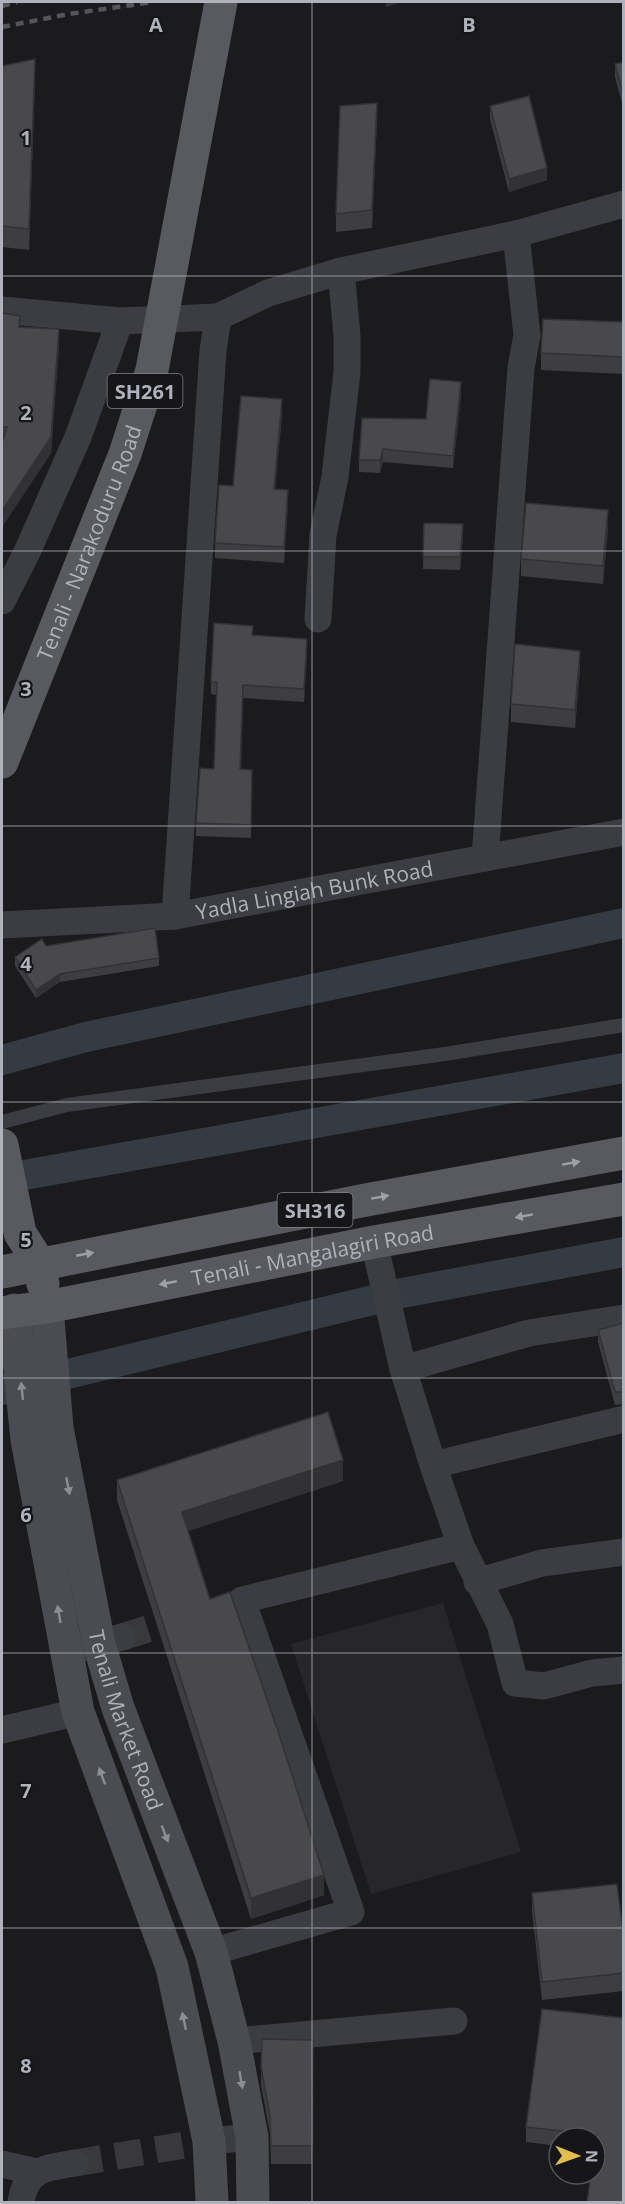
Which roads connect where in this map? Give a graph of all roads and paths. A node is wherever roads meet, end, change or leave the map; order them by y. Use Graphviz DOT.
graph roads {
  1 [pos="220,2"];
  2 [pos="624,204"];
  3 [pos="516,234"];
  4 [pos="341,271"];
  5 [pos="2,310"];
  6 [pos="218,317"];
  7 [pos="120,321"];
  8 [pos="2,600"];
  9 [pos="318,618"];
  10 [pos="2,762"];
  11 [pos="624,832"];
  12 [pos="485,858"];
  13 [pos="176,916"];
  14 [pos="2,925"];
  15 [pos="624,1025"];
  16 [pos="2,1122"];
  17 [pos="2,1145"];
  18 [pos="624,1153"];
  19 [pos="624,1199"];
  20 [pos="20,1233"];
  21 [pos="374,1242"];
  22 [pos="39,1263"];
  23 [pos="4,1271"];
  24 [pos="624,1318"];
  25 [pos="11,1321"];
  26 [pos="48,1321"];
  27 [pos="401,1360"];
  28 [pos="624,1419"];
  29 [pos="433,1465"];
  30 [pos="461,1546"];
  31 [pos="624,1552"];
  32 [pos="477,1582"];
  33 [pos="110,1640"];
  34 [pos="66,1653"];
  35 [pos="624,1670"];
  36 [pos="78,1712"];
  37 [pos="2,1730"];
  38 [pos="211,1952"];
  39 [pos="454,2021"];
  40 [pos="234,2041"];
  41 [pos="252,2137"];
  42 [pos="209,2141"];
  43 [pos="2,2163"];
  44 [pos="75,2163"];
  45 [pos="36,2172"];
  46 [pos="21,2202"];
  47 [pos="212,2202"];
  48 [pos="253,2202"];
  1 -- 10 [label="main road, Tenali - Narakoduru Road / SH261, bridge"];
  2 -- 3 [label="street"];
  3 -- 4 [label="street"];
  3 -- 12 [label="street"];
  4 -- 6 [label="street"];
  4 -- 9 [label="street"];
  5 -- 7 [label="street"];
  6 -- 7 [label="street"];
  6 -- 13 [label="street"];
  7 -- 8 [label="street"];
  11 -- 12 [label="street, Yadla Lingiah Bunk Road"];
  12 -- 13 [label="street, Yadla Lingiah Bunk Road"];
  13 -- 14 [label="street, Yadla Lingiah Bunk Road"];
  15 -- 16 [label="lane"];
  17 -- 20 [label="main road"];
  22 -- 18 [label="main road, Tenali - Mangalagiri Road / SH316, one-way"];
  19 -- 21 [label="main road, Tenali - Mangalagiri Road / SH316, one-way"];
  20 -- 22 [label="main road, Tenali Market Road"];
  20 -- 23 [label="main road"];
  21 -- 26 [label="main road, Tenali - Mangalagiri Road / SH316, one-way"];
  21 -- 27 [label="street"];
  22 -- 23 [label="main road, Tenali - Mangalagiri Road / SH316"];
  22 -- 26 [label="main road, Tenali Market Road"];
  23 -- 25 [label="main road"];
  24 -- 27 [label="street"];
  25 -- 26 [label="main road, Tenali - Mangalagiri Road"];
  34 -- 25 [label="street, Tenali Market Road, one-way"];
  26 -- 33 [label="street, Tenali Market Road, one-way"];
  27 -- 29 [label="street"];
  28 -- 29 [label="street"];
  29 -- 30 [label="street"];
  30 -- 32 [label="street"];
  30 -- 38 [label="street"];
  31 -- 32 [label="street"];
  32 -- 35 [label="street"];
  33 -- 34 [label="street"];
  33 -- 38 [label="street, Tenali Market Road, one-way"];
  34 -- 36 [label="street, Tenali Market Road"];
  36 -- 37 [label="street"];
  42 -- 36 [label="street, Tenali Market Road, one-way"];
  38 -- 40 [label="street, Tenali Market Road"];
  39 -- 40 [label="street"];
  40 -- 41 [label="street, Tenali Market Road, one-way"];
  41 -- 42 [label="street"];
  41 -- 48 [label="street, Tenali Market Road"];
  42 -- 47 [label="street, Tenali Market Road"];
  43 -- 45 [label="street"];
  44 -- 45 [label="street"];
  45 -- 46 [label="street"];
}
